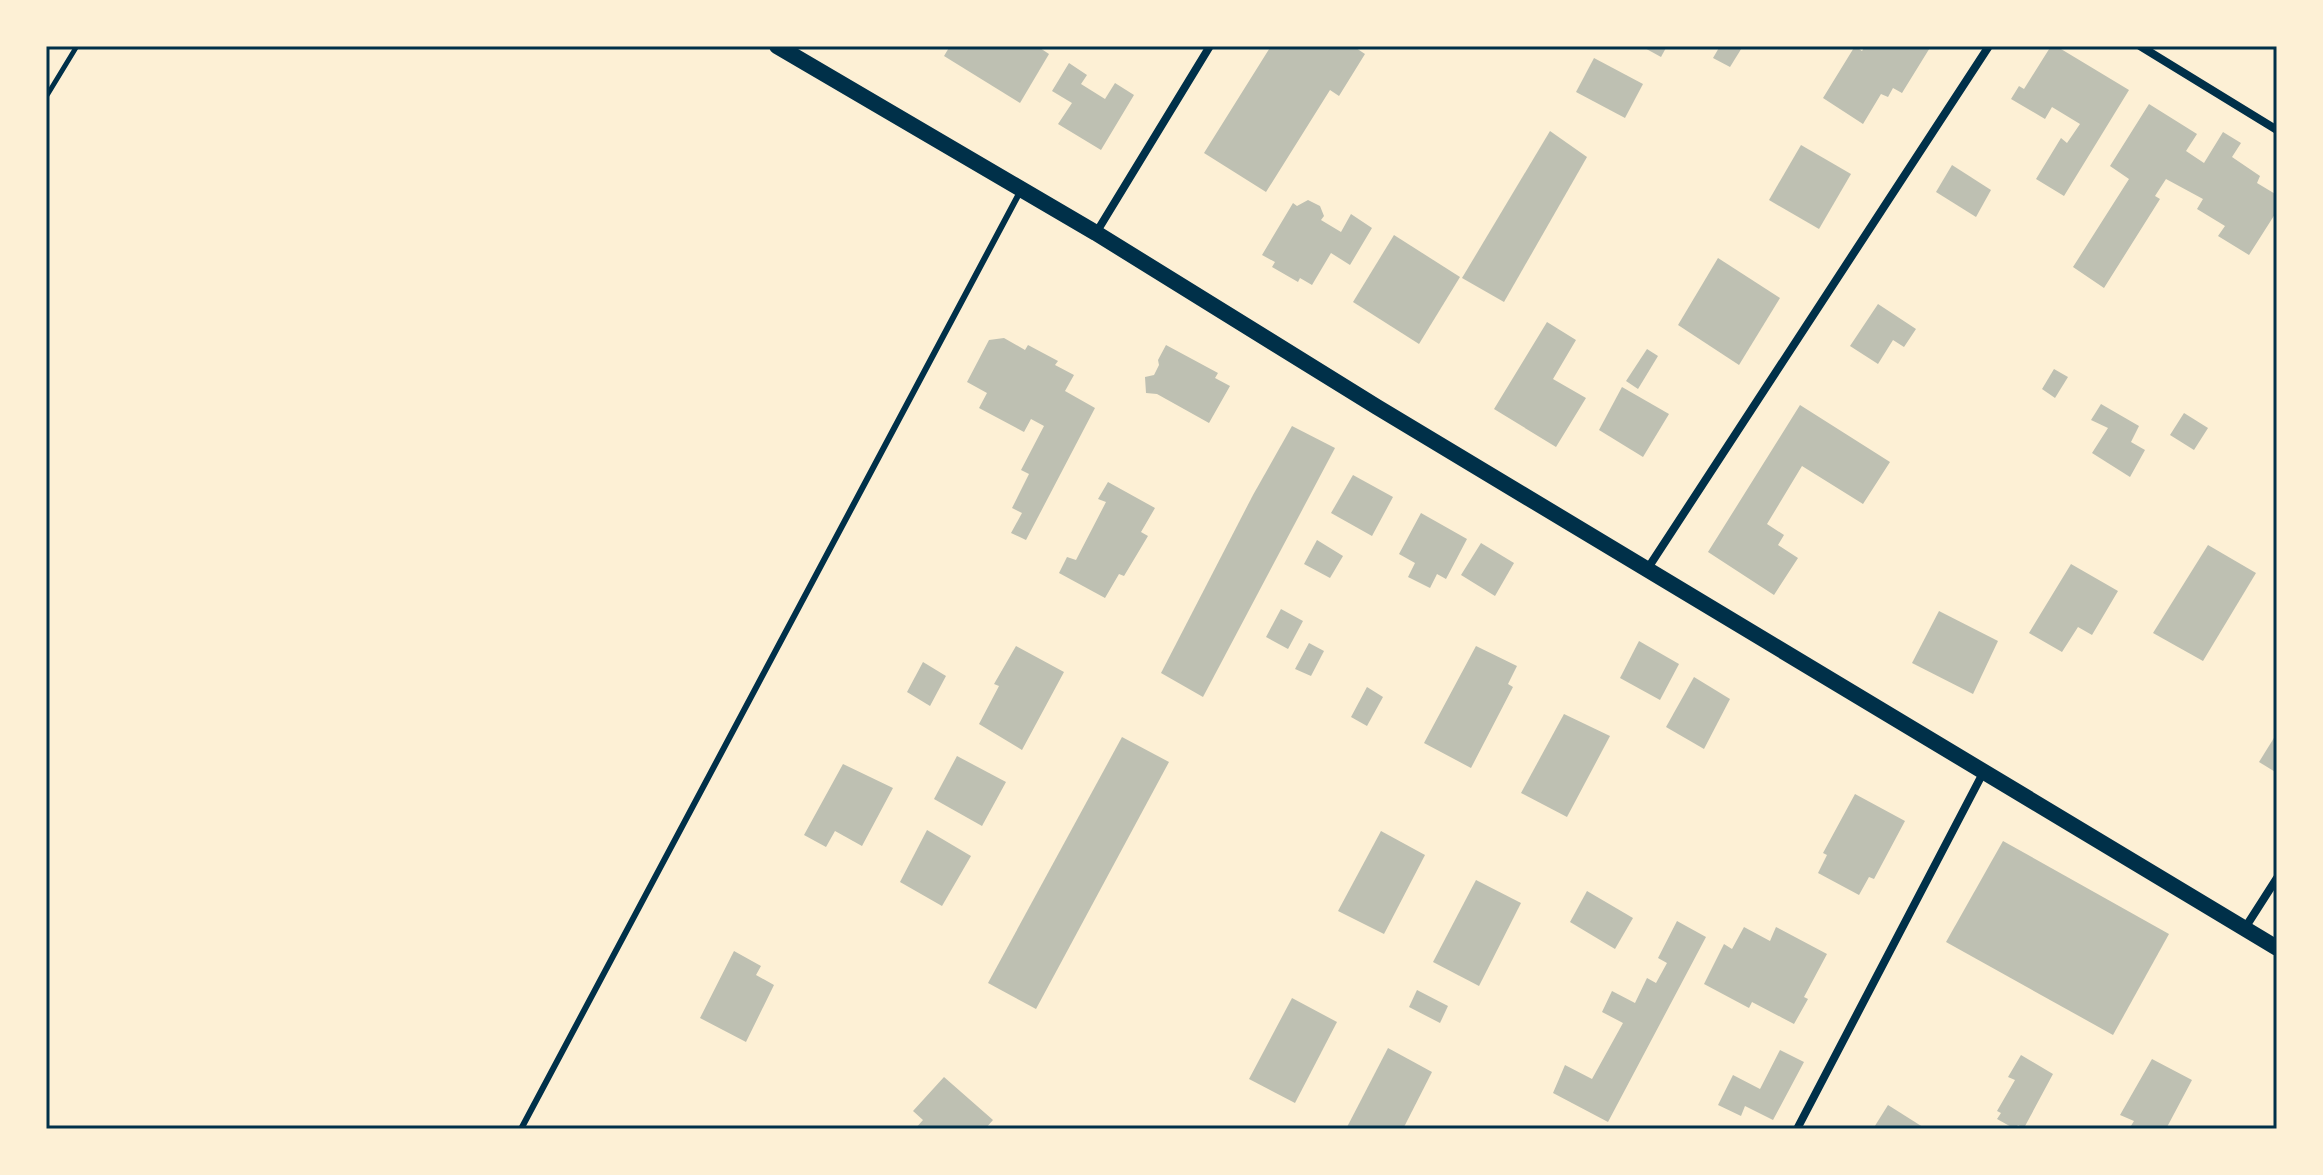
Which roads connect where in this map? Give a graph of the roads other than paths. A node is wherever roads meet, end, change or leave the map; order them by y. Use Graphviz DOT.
graph roads {
  1 [pos="777,46"];
  2 [pos="1210,46"];
  3 [pos="1989,46"];
  4 [pos="2140,46"];
  5 [pos="2277,130"];
  6 [pos="1021,190"];
  7 [pos="1096,233"];
  8 [pos="1648,568"];
  9 [pos="1983,773"];
  10 [pos="2277,878"];
  11 [pos="2245,928"];
  12 [pos="2277,948"];
  13 [pos="521,1129"];
  14 [pos="1797,1129"];
  1 -- 6 [label="main road"];
  2 -- 7 [label="street"];
  3 -- 8 [label="street"];
  4 -- 5 [label="street"];
  6 -- 7 [label="main road"];
  6 -- 13 [label="lane"];
  7 -- 8 [label="main road"];
  8 -- 9 [label="main road"];
  9 -- 11 [label="main road"];
  9 -- 14 [label="street"];
  10 -- 11 [label="street"];
  11 -- 12 [label="main road"];
}
